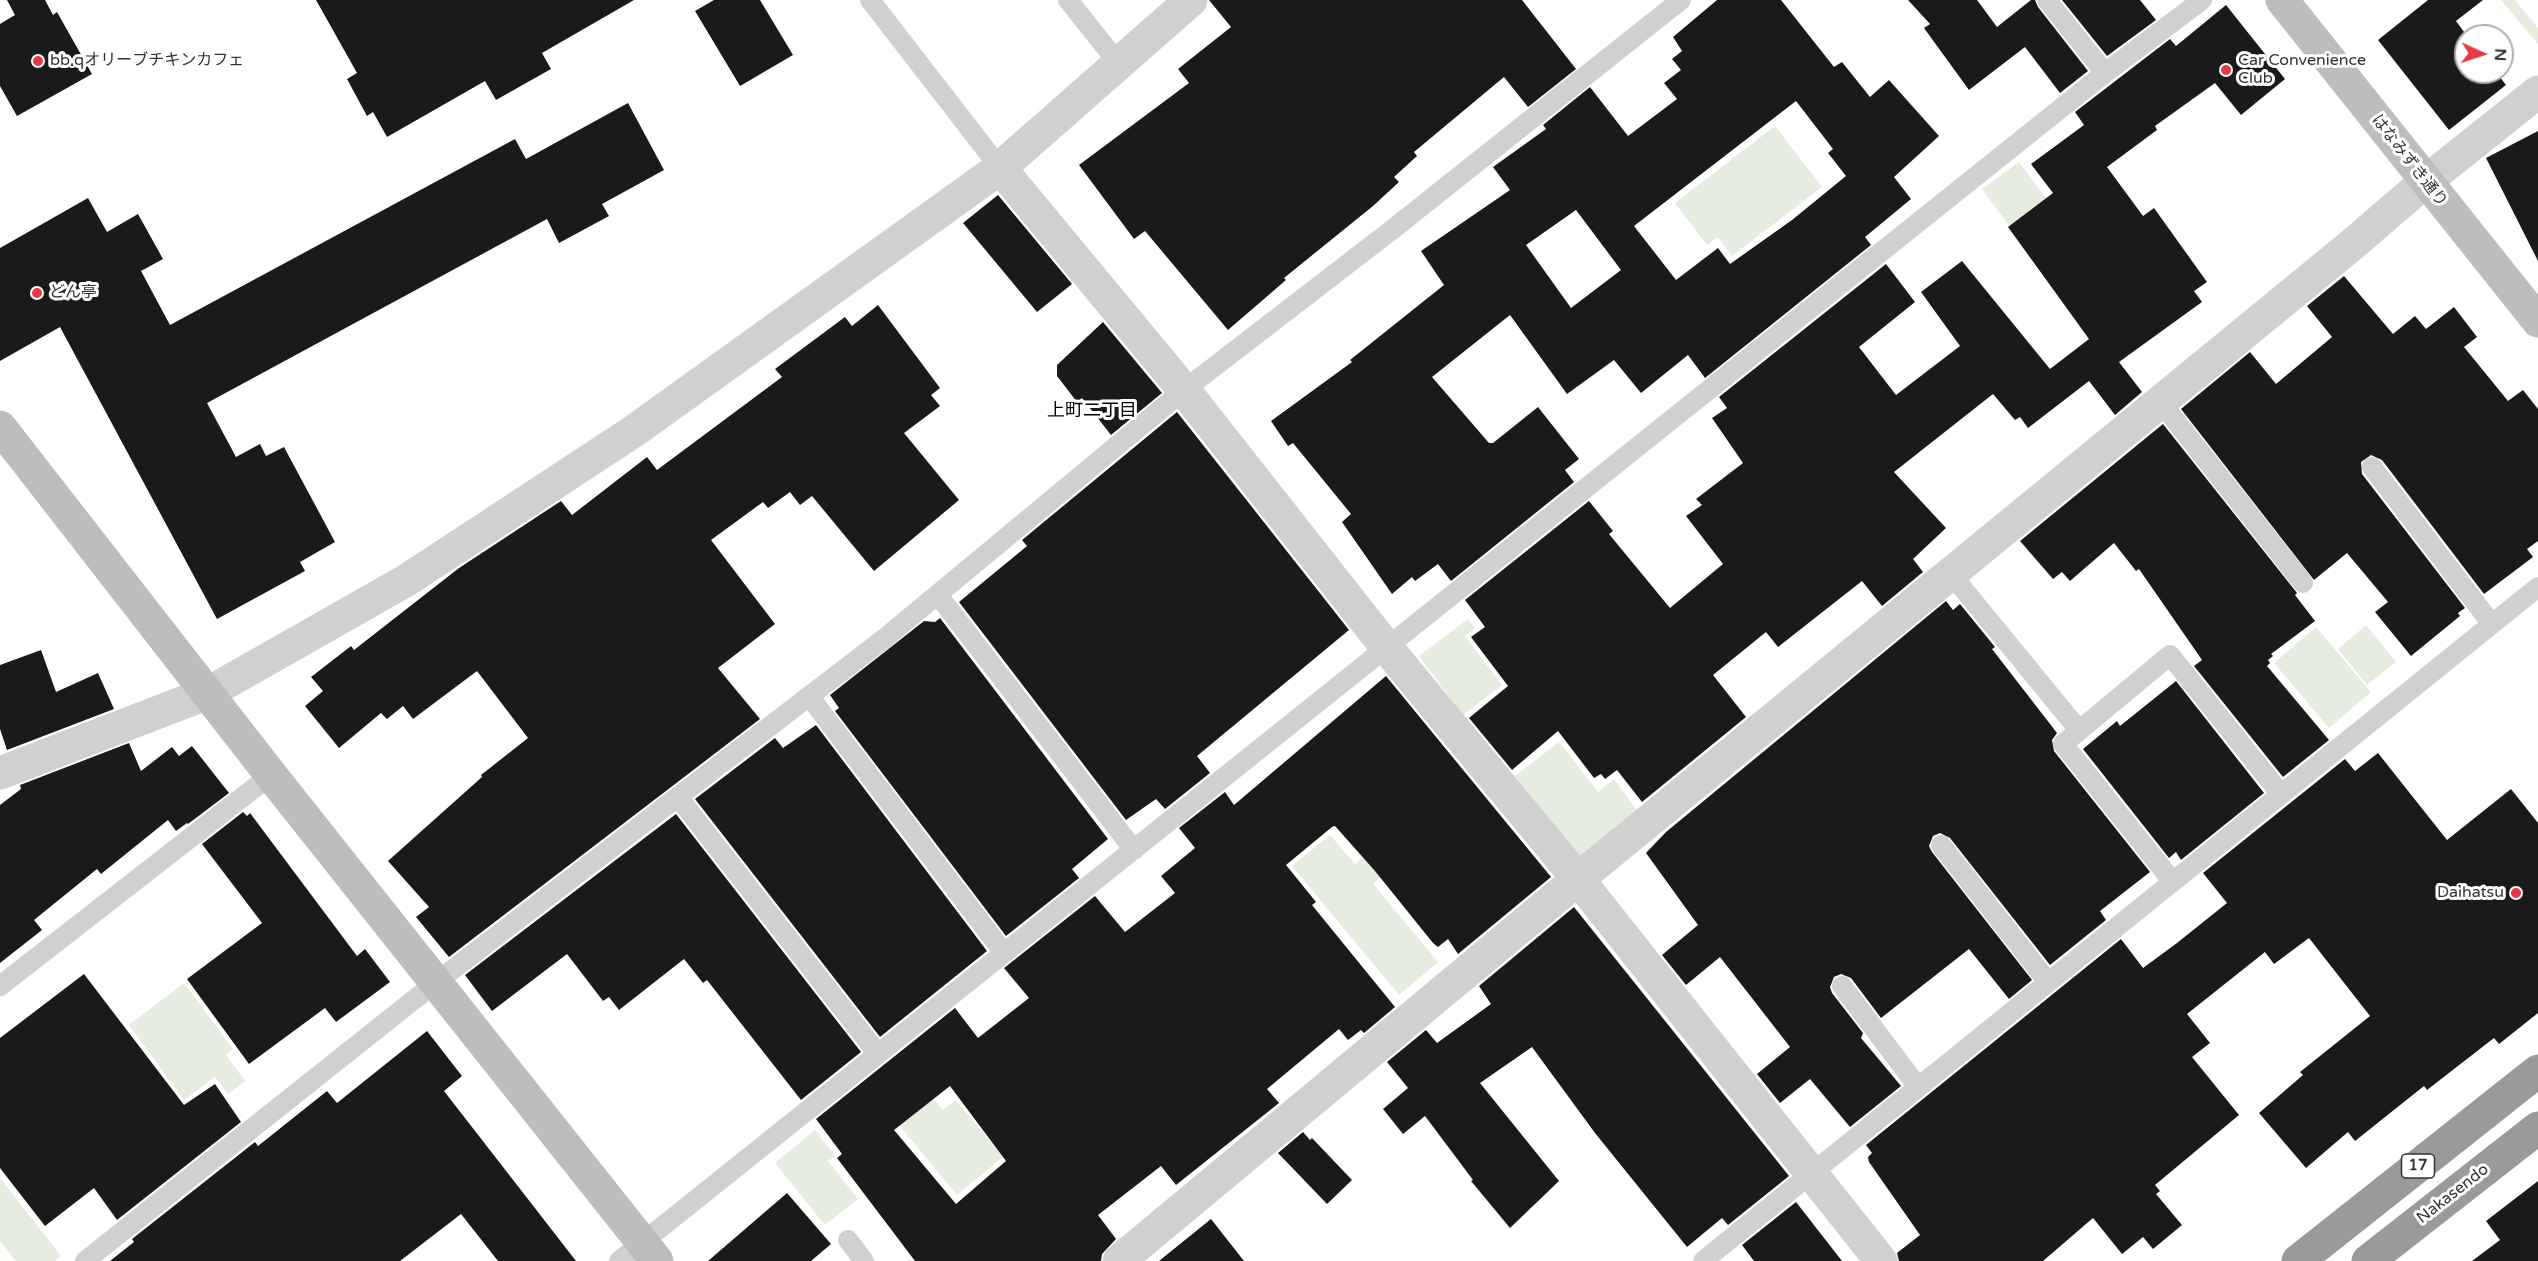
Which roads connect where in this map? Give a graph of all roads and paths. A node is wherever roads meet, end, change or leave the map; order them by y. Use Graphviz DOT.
graph roads {
  1 [pos="870,0"];
  2 [pos="1068,0"];
  3 [pos="1191,0"];
  4 [pos="1681,0"];
  5 [pos="2047,0"];
  6 [pos="2202,0"];
  7 [pos="2282,0"];
  8 [pos="1119,64"];
  9 [pos="2105,73"];
  10 [pos="2538,92"];
  11 [pos="1000,168"];
  12 [pos="2425,182"];
  13 [pos="2538,321"];
  14 [pos="1184,390"];
  15 [pos="2160,401"];
  16 [pos="0,427"];
  17 [pos="2372,467"];
  18 [pos="1951,574"];
  19 [pos="2303,583"];
  20 [pos="2538,587"];
  21 [pos="938,595"];
  22 [pos="2491,623"];
  23 [pos="1388,648"];
  24 [pos="208,693"];
  25 [pos="809,696"];
  26 [pos="2079,729"];
  27 [pos="0,773"];
  28 [pos="271,775"];
  29 [pos="2280,793"];
  30 [pos="678,797"];
  31 [pos="1941,844"];
  32 [pos="1134,850"];
  33 [pos="1578,879"];
  34 [pos="2173,882"];
  35 [pos="1004,953"];
  36 [pos="435,982"];
  37 [pos="2048,982"];
  38 [pos="0,986"];
  39 [pos="1842,986"];
  40 [pos="878,1054"];
  41 [pos="2538,1071"];
  42 [pos="1918,1087"];
  43 [pos="2538,1128"];
  44 [pos="1810,1172"];
  45 [pos="848,1240"];
  46 [pos="639,1255"];
  47 [pos="1715,1257"];
  48 [pos="85,1261"];
  49 [pos="864,1261"];
  50 [pos="1119,1261"];
  51 [pos="1881,1261"];
  52 [pos="2298,1261"];
  53 [pos="2368,1261"];
  1 -- 11 [label="lane"];
  2 -- 8 [label="lane"];
  3 -- 8 [label="street"];
  4 -- 14 [label="lane"];
  5 -- 9 [label="lane"];
  6 -- 9 [label="lane"];
  7 -- 12 [label="street, はなみずき通り"];
  8 -- 11 [label="street"];
  9 -- 23 [label="lane"];
  10 -- 12 [label="street"];
  11 -- 14 [label="street"];
  11 -- 24 [label="street"];
  12 -- 13 [label="street, はなみずき通り"];
  12 -- 15 [label="street"];
  14 -- 21 [label="lane"];
  14 -- 23 [label="street"];
  15 -- 18 [label="street"];
  15 -- 19 [label="lane"];
  16 -- 24 [label="street"];
  17 -- 22 [label="lane"];
  18 -- 26 [label="lane"];
  18 -- 33 [label="street"];
  20 -- 22 [label="lane"];
  21 -- 25 [label="lane"];
  21 -- 32 [label="lane"];
  22 -- 29 [label="lane"];
  23 -- 32 [label="lane"];
  23 -- 33 [label="street"];
  24 -- 27 [label="street"];
  24 -- 28 [label="street"];
  25 -- 30 [label="lane"];
  25 -- 35 [label="lane"];
  26 -- 29 [label="lane"];
  26 -- 34 [label="lane"];
  28 -- 36 [label="street"];
  28 -- 38 [label="lane"];
  29 -- 34 [label="lane"];
  30 -- 36 [label="lane"];
  30 -- 40 [label="lane"];
  31 -- 37 [label="lane"];
  32 -- 35 [label="lane"];
  33 -- 44 [label="street"];
  33 -- 50 [label="street"];
  34 -- 37 [label="lane"];
  35 -- 40 [label="lane"];
  36 -- 46 [label="street"];
  36 -- 48 [label="lane"];
  37 -- 42 [label="lane"];
  39 -- 42 [label="lane"];
  40 -- 46 [label="lane"];
  41 -- 52 [label="highway, 17"];
  42 -- 44 [label="lane"];
  43 -- 53 [label="highway, Nakasendo / 17"];
  44 -- 47 [label="lane"];
  44 -- 51 [label="street"];
  45 -- 49 [label="lane"];
}
